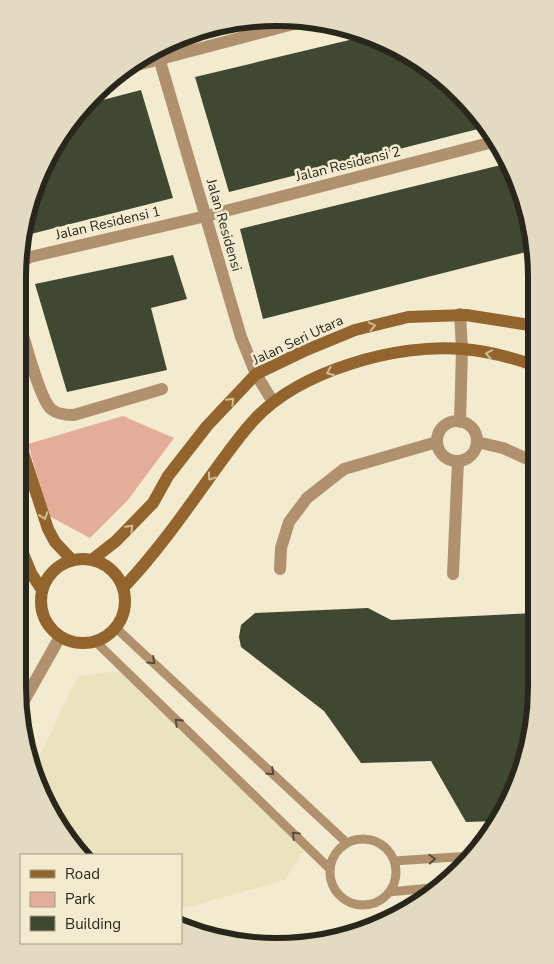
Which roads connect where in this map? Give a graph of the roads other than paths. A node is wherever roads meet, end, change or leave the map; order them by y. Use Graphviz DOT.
graph roads {
  1 [pos="283,26"];
  2 [pos="158,56"];
  3 [pos="160,56"];
  4 [pos="488,143"];
  5 [pos="206,216"];
  6 [pos="27,259"];
  7 [pos="460,314"];
  8 [pos="528,325"];
  9 [pos="26,343"];
  10 [pos="462,349"];
  11 [pos="528,363"];
  12 [pos="256,374"];
  13 [pos="162,389"];
  14 [pos="273,402"];
  15 [pos="460,422"];
  16 [pos="437,442"];
  17 [pos="476,442"];
  18 [pos="528,459"];
  19 [pos="26,461"];
  20 [pos="458,461"];
  21 [pos="93,559"];
  22 [pos="72,560"];
  23 [pos="26,561"];
  24 [pos="280,569"];
  25 [pos="453,574"];
  26 [pos="124,587"];
  27 [pos="42,590"];
  28 [pos="116,628"];
  29 [pos="60,637"];
  30 [pos="96,642"];
  31 [pos="27,696"];
  32 [pos="347,843"];
  33 [pos="461,857"];
  34 [pos="394,861"];
  35 [pos="330,869"];
  36 [pos="428,888"];
  37 [pos="389,892"];
  1 -- 3 [label="street"];
  2 -- 5 [label="street, Jalan Residensi"];
  4 -- 5 [label="street, Jalan Residensi 2"];
  5 -- 6 [label="street, Jalan Residensi 1"];
  5 -- 12 [label="street, Jalan Residensi"];
  7 -- 8 [label="street, Jalan Seri Utara"];
  7 -- 10 [label="street"];
  12 -- 7 [label="street, Jalan Seri Utara, one-way"];
  9 -- 13 [label="street"];
  11 -- 10 [label="street, one-way"];
  10 -- 14 [label="street, one-way"];
  10 -- 15 [label="street"];
  12 -- 14 [label="street, Jalan Residensi"];
  21 -- 12 [label="street, Jalan Seri Utara, one-way"];
  14 -- 26 [label="street, one-way"];
  15 -- 16 [label="street"];
  15 -- 17 [label="street"];
  16 -- 20 [label="street"];
  16 -- 24 [label="street"];
  17 -- 18 [label="street"];
  17 -- 20 [label="street"];
  19 -- 22 [label="street, one-way"];
  20 -- 25 [label="street"];
  21 -- 22 [label="street"];
  21 -- 26 [label="street"];
  22 -- 27 [label="street"];
  23 -- 27 [label="street"];
  26 -- 28 [label="street"];
  27 -- 29 [label="street"];
  28 -- 30 [label="street"];
  28 -- 32 [label="lane, one-way"];
  29 -- 30 [label="street"];
  29 -- 31 [label="street"];
  35 -- 30 [label="lane, one-way"];
  32 -- 34 [label="lane"];
  32 -- 35 [label="lane"];
  34 -- 33 [label="lane, one-way"];
  34 -- 37 [label="lane"];
  35 -- 37 [label="lane"];
  36 -- 37 [label="lane"];
}
